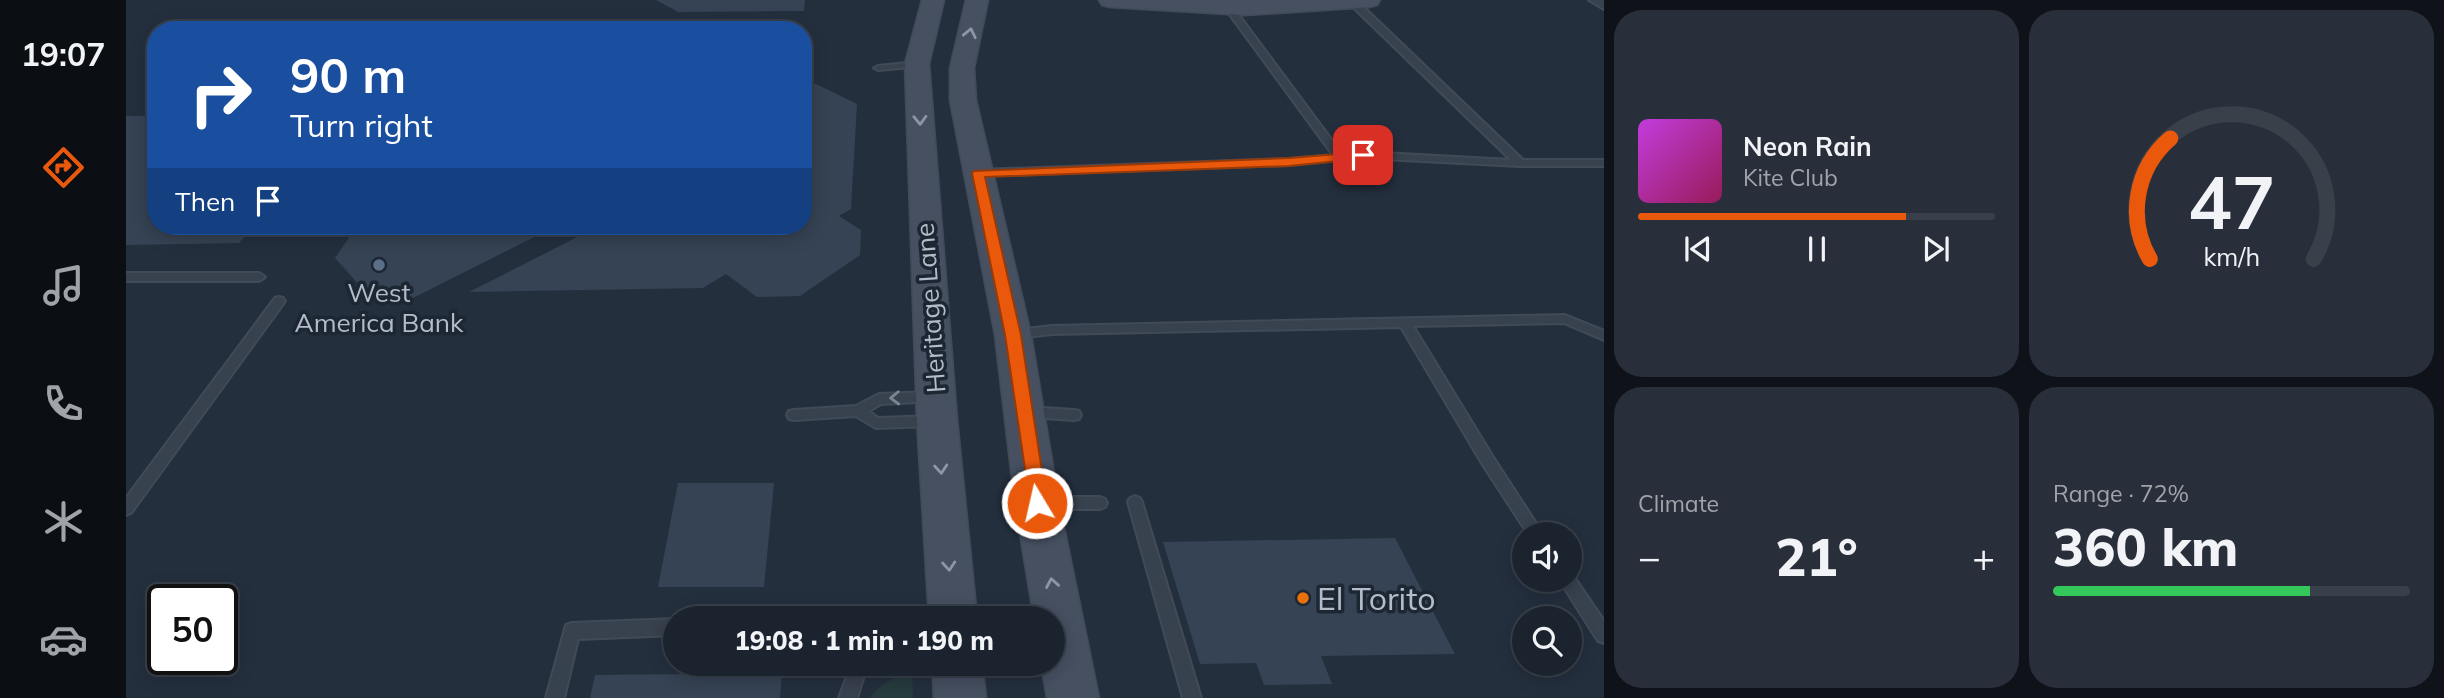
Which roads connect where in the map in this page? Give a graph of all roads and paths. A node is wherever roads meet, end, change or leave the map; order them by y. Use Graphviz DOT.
graph roads {
  1 [pos="933,0"];
  2 [pos="977,0"];
  3 [pos="1110,0"];
  4 [pos="1597,0"];
  5 [pos="1361,1"];
  6 [pos="1604,4"];
  7 [pos="1229,8"];
  8 [pos="917,64"];
  9 [pos="878,68"];
  10 [pos="1339,157"];
  11 [pos="1520,163"];
  12 [pos="1604,163"];
  13 [pos="978,173"];
  14 [pos="126,277"];
  15 [pos="259,277"];
  16 [pos="279,301"];
  17 [pos="1405,323"];
  18 [pos="1013,335"];
  19 [pos="1604,336"];
  20 [pos="936,409"];
  21 [pos="858,411"];
  22 [pos="1023,411"];
  23 [pos="794,415"];
  24 [pos="1073,415"];
  25 [pos="1135,502"];
  26 [pos="1037,503"];
  27 [pos="1100,503"];
  28 [pos="126,509"];
  29 [pos="1528,522"];
  30 [pos="1576,592"];
  31 [pos="952,606"];
  32 [pos="663,628"];
  33 [pos="1604,635"];
  34 [pos="856,676"];
  35 [pos="958,676"];
  36 [pos="555,698"];
  37 [pos="848,698"];
  38 [pos="960,698"];
  39 [pos="1073,698"];
  40 [pos="1192,698"];
  1 -- 8 [label="main road, Heritage Lane"];
  13 -- 2 [label="main road, one-way"];
  3 -- 7 [label="main road"];
  4 -- 6 [label="street"];
  5 -- 7 [label="main road"];
  5 -- 11 [label="lane"];
  7 -- 10 [label="lane"];
  8 -- 9 [label="lane"];
  8 -- 20 [label="main road, Heritage Lane, one-way"];
  10 -- 11 [label="lane"];
  10 -- 13 [label="lane"];
  11 -- 12 [label="lane"];
  13 -- 18 [label="main road"];
  14 -- 15 [label="lane"];
  16 -- 28 [label="lane"];
  17 -- 18 [label="lane"];
  17 -- 19 [label="lane"];
  17 -- 29 [label="lane"];
  18 -- 22 [label="main road"];
  20 -- 21 [label="lane, one-way"];
  20 -- 21 [label="lane"];
  20 -- 31 [label="main road, Heritage Lane, one-way"];
  21 -- 23 [label="lane"];
  22 -- 24 [label="lane"];
  22 -- 26 [label="main road"];
  25 -- 40 [label="lane"];
  26 -- 27 [label="lane"];
  39 -- 26 [label="main road, one-way"];
  30 -- 33 [label="lane"];
  32 -- 36 [label="lane"];
  34 -- 37 [label="lane"];
  35 -- 38 [label="main road"];
}
